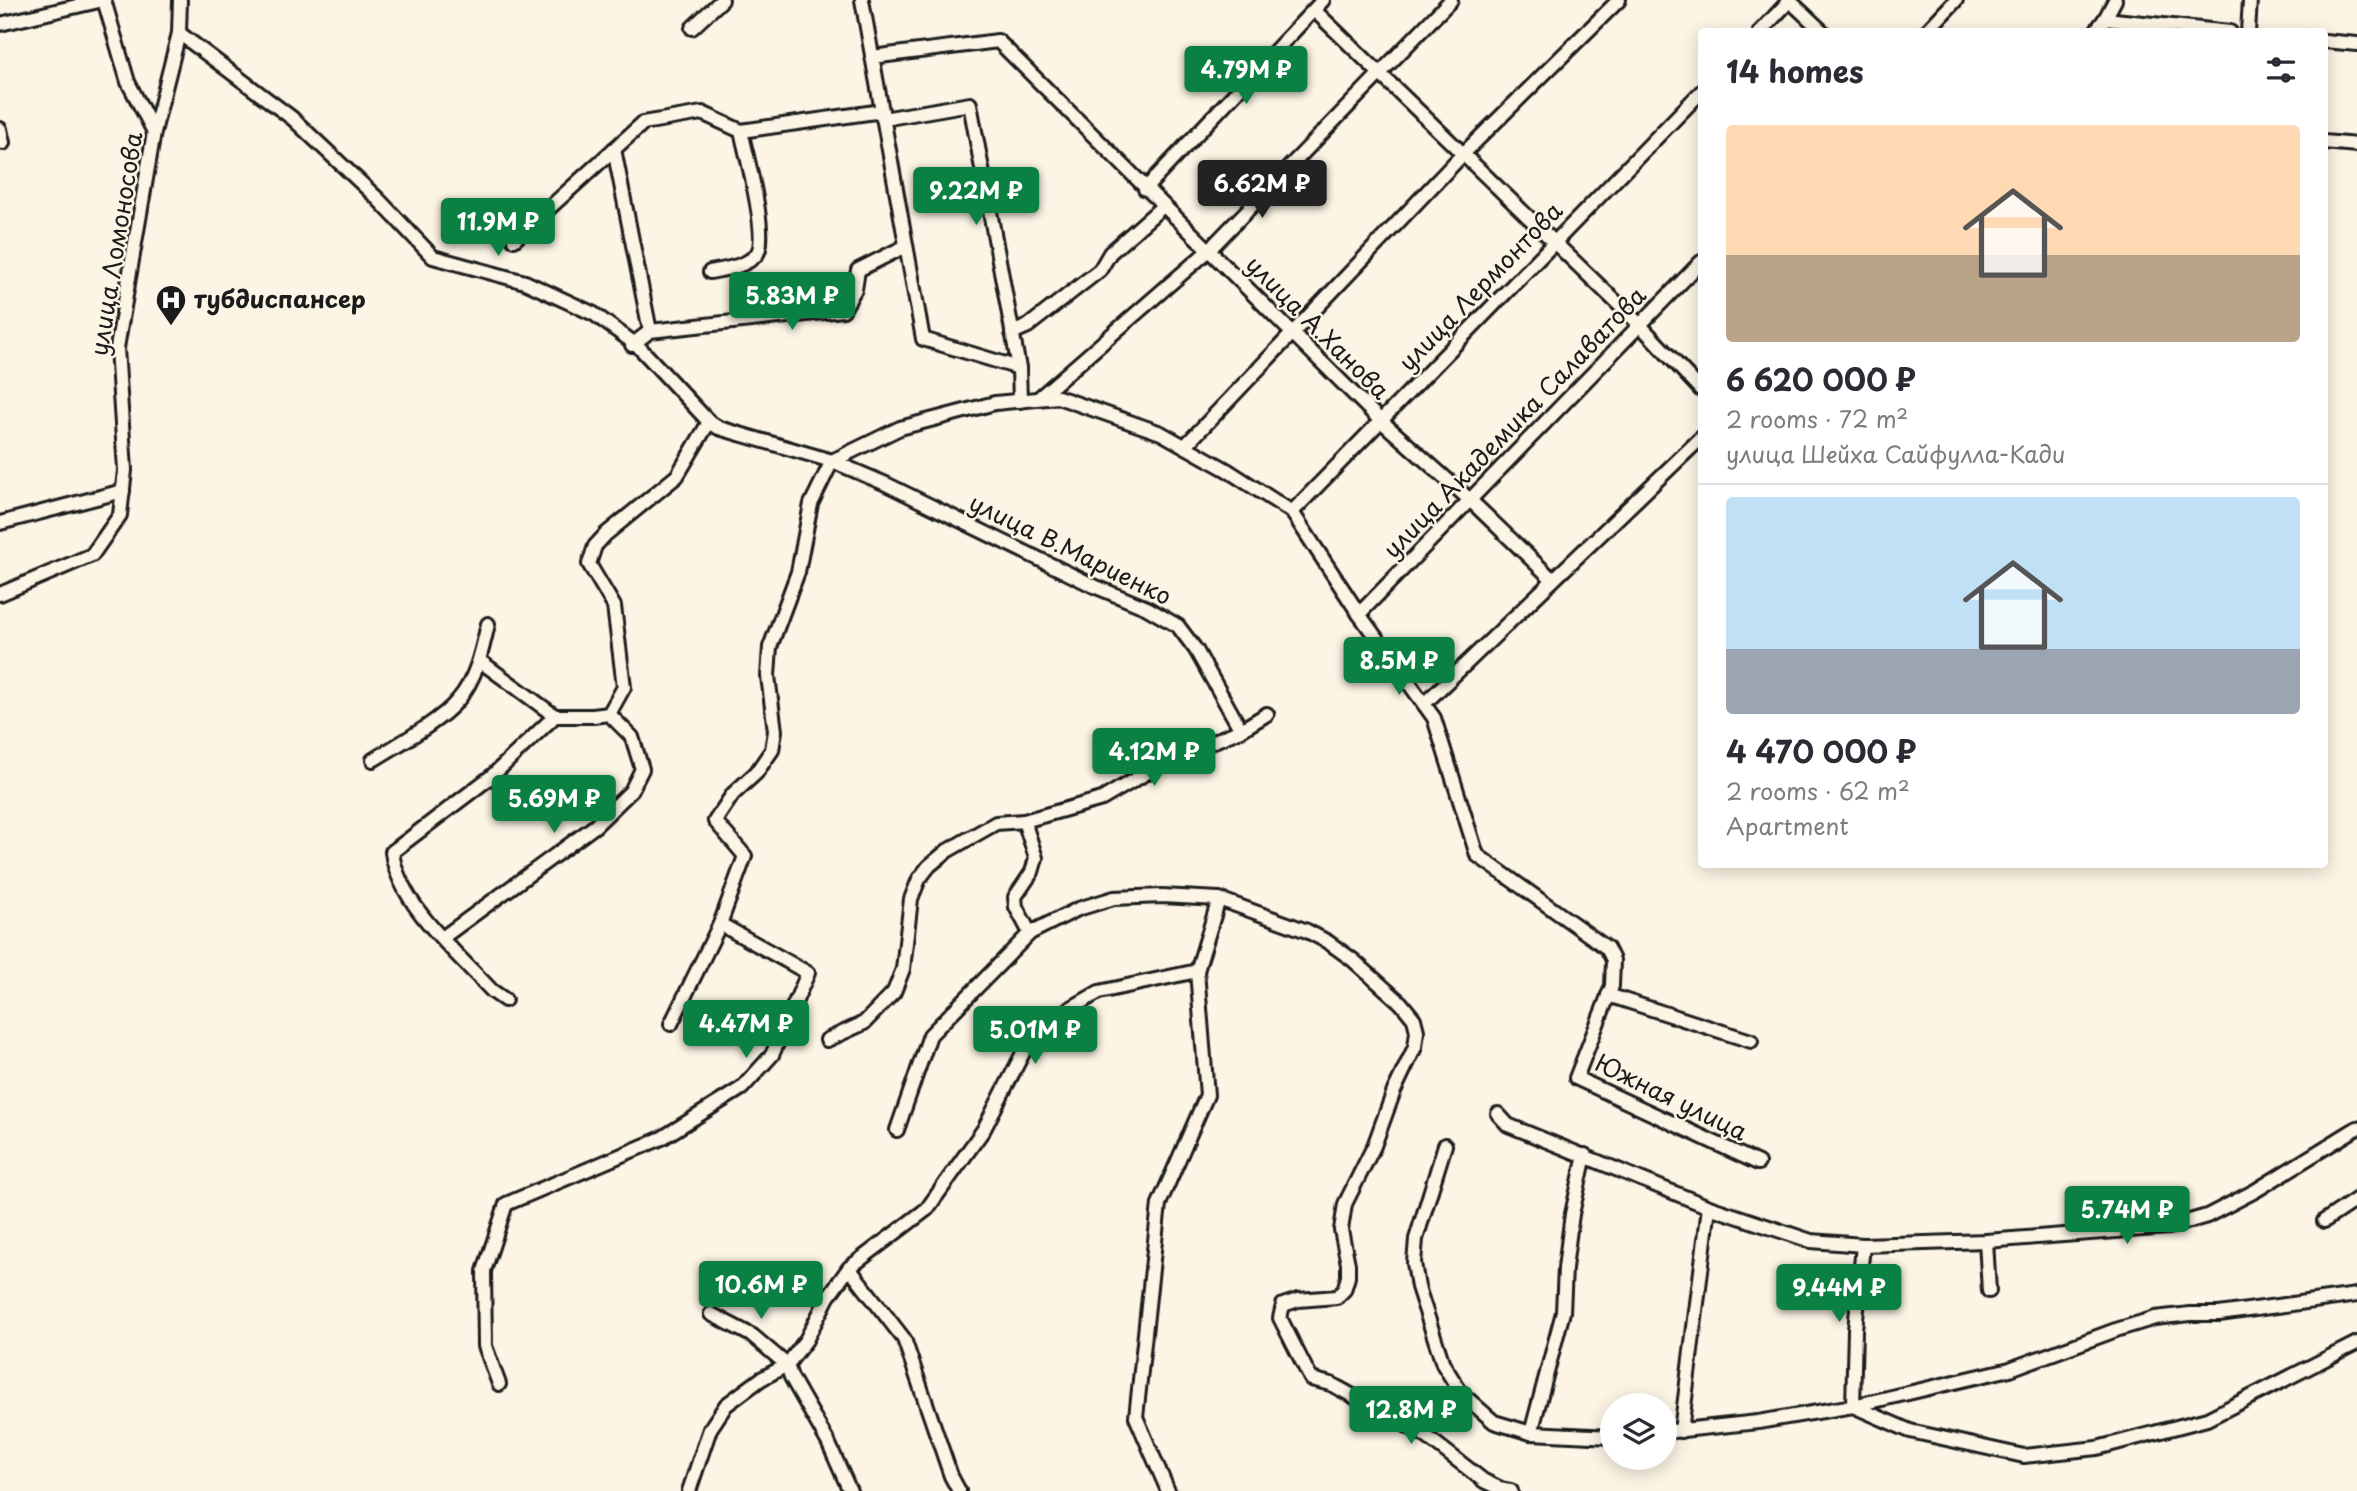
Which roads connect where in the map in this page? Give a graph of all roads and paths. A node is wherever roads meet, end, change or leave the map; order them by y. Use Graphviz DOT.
graph roads {
  1 [pos="104,0"];
  2 [pos="180,0"];
  3 [pos="722,0"];
  4 [pos="862,0"];
  5 [pos="1323,0"];
  6 [pos="1451,0"];
  7 [pos="1619,0"];
  8 [pos="1790,0"];
  9 [pos="1956,0"];
  10 [pos="2115,0"];
  11 [pos="2250,0"];
  12 [pos="1314,10"];
  13 [pos="2105,19"];
  14 [pos="0,24"];
  15 [pos="692,28"];
  16 [pos="1764,28"];
  17 [pos="1819,28"];
  18 [pos="1930,28"];
  19 [pos="2098,28"];
  20 [pos="2192,28"];
  21 [pos="2248,28"];
  22 [pos="179,33"];
  23 [pos="2328,41"];
  24 [pos="2357,44"];
  25 [pos="872,57"];
  26 [pos="1380,74"];
  27 [pos="1698,95"];
  28 [pos="883,115"];
  29 [pos="0,129"];
  30 [pos="741,131"];
  31 [pos="154,132"];
  32 [pos="2328,142"];
  33 [pos="3,143"];
  34 [pos="2357,145"];
  35 [pos="614,149"];
  36 [pos="1463,154"];
  37 [pos="1145,189"];
  38 [pos="1163,206"];
  39 [pos="514,240"];
  40 [pos="1554,242"];
  41 [pos="906,246"];
  42 [pos="1208,251"];
  43 [pos="1698,265"];
  44 [pos="710,272"];
  45 [pos="1640,325"];
  46 [pos="650,331"];
  47 [pos="1013,333"];
  48 [pos="1292,333"];
  49 [pos="633,345"];
  50 [pos="1019,368"];
  51 [pos="1698,387"];
  52 [pos="1037,399"];
  53 [pos="1020,401"];
  54 [pos="1380,420"];
  55 [pos="709,422"];
  56 [pos="1698,441"];
  57 [pos="1185,446"];
  58 [pos="832,461"];
  59 [pos="123,491"];
  60 [pos="1470,500"];
  61 [pos="1293,512"];
  62 [pos="0,523"];
  63 [pos="1553,580"];
  64 [pos="0,594"];
  65 [pos="1359,614"];
  66 [pos="488,624"];
  67 [pos="480,661"];
  68 [pos="1424,704"];
  69 [pos="609,714"];
  70 [pos="1267,714"];
  71 [pos="555,716"];
  72 [pos="1241,730"];
  73 [pos="373,760"];
  74 [pos="1024,821"];
  75 [pos="1219,899"];
  76 [pos="720,924"];
  77 [pos="1030,933"];
  78 [pos="442,938"];
  79 [pos="1196,971"];
  80 [pos="1608,995"];
  81 [pos="505,1000"];
  82 [pos="671,1024"];
  83 [pos="827,1040"];
  84 [pos="1751,1041"];
  85 [pos="1499,1114"];
  86 [pos="2357,1128"];
  87 [pos="897,1130"];
  88 [pos="1445,1145"];
  89 [pos="1585,1155"];
  90 [pos="1758,1163"];
  91 [pos="2357,1199"];
  92 [pos="1709,1207"];
  93 [pos="2324,1221"];
  94 [pos="1986,1241"];
  95 [pos="1863,1245"];
  96 [pos="849,1268"];
  97 [pos="1989,1291"];
  98 [pos="2357,1296"];
  99 [pos="712,1314"];
  100 [pos="2357,1343"];
  101 [pos="787,1364"];
  102 [pos="499,1384"];
  103 [pos="1853,1406"];
  104 [pos="1677,1431"];
  105 [pos="1681,1431"];
  106 [pos="1531,1433"];
  107 [pos="1600,1437"];
  108 [pos="689,1491"];
  109 [pos="850,1491"];
  110 [pos="959,1491"];
  111 [pos="1168,1491"];
  112 [pos="1511,1491"];
  1 -- 14 [label="street"];
  1 -- 31 [label="street"];
  2 -- 22 [label="street, улица Ломоносова"];
  3 -- 15 [label="street"];
  4 -- 25 [label="street"];
  5 -- 12 [label="street"];
  6 -- 26 [label="street"];
  7 -- 36 [label="street"];
  8 -- 16 [label="street"];
  8 -- 17 [label="street"];
  9 -- 18 [label="street"];
  10 -- 13 [label="street"];
  11 -- 21 [label="street"];
  12 -- 26 [label="street"];
  12 -- 37 [label="street"];
  13 -- 19 [label="street"];
  13 -- 20 [label="street"];
  22 -- 31 [label="street, улица Ломоносова"];
  22 -- 49 [label="street"];
  23 -- 24 [label="street"];
  25 -- 28 [label="street"];
  25 -- 37 [label="street, улица А.Ханова"];
  26 -- 36 [label="street"];
  26 -- 42 [label="street"];
  27 -- 40 [label="street, улица Лермонтова"];
  28 -- 30 [label="street"];
  28 -- 41 [label="street"];
  28 -- 47 [label="street"];
  29 -- 33 [label="street"];
  30 -- 35 [label="street"];
  30 -- 44 [label="street"];
  31 -- 59 [label="street, улица Ломоносова"];
  32 -- 34 [label="street"];
  35 -- 39 [label="street"];
  35 -- 46 [label="street"];
  36 -- 40 [label="street"];
  36 -- 48 [label="street"];
  37 -- 38 [label="street, улица А.Ханова"];
  38 -- 42 [label="street, улица А.Ханова"];
  38 -- 47 [label="street"];
  40 -- 45 [label="street"];
  40 -- 54 [label="street, улица Лермонтова"];
  41 -- 46 [label="street"];
  41 -- 50 [label="street"];
  42 -- 48 [label="street, улица А.Ханова"];
  42 -- 52 [label="street"];
  43 -- 45 [label="street, улица Академика Салаватова"];
  45 -- 51 [label="street"];
  45 -- 60 [label="street, улица Академика Салаватова"];
  46 -- 49 [label="street"];
  47 -- 50 [label="street"];
  48 -- 54 [label="street, улица А.Ханова"];
  48 -- 57 [label="street"];
  49 -- 55 [label="street"];
  50 -- 53 [label="street"];
  52 -- 53 [label="street, Южная улица"];
  52 -- 57 [label="street, Южная улица"];
  53 -- 58 [label="street, Южная улица"];
  54 -- 60 [label="street, улица А.Ханова"];
  54 -- 61 [label="street, улица Лермонтова"];
  55 -- 58 [label="street, улица В.Мариенко"];
  55 -- 69 [label="street"];
  56 -- 63 [label="street"];
  57 -- 61 [label="street, Южная улица"];
  58 -- 72 [label="street, улица В.Мариенко"];
  58 -- 76 [label="street"];
  59 -- 62 [label="street"];
  59 -- 64 [label="street, улица Ломоносова"];
  60 -- 63 [label="street, улица А.Ханова"];
  60 -- 65 [label="street, улица Академика Салаватова"];
  61 -- 65 [label="street, Южная улица"];
  63 -- 68 [label="street"];
  65 -- 68 [label="street, Южная улица"];
  66 -- 67 [label="street"];
  67 -- 71 [label="street"];
  67 -- 73 [label="street"];
  68 -- 80 [label="street, Южная улица"];
  69 -- 71 [label="street"];
  69 -- 78 [label="street"];
  70 -- 72 [label="street"];
  71 -- 78 [label="street"];
  72 -- 74 [label="street"];
  74 -- 77 [label="street"];
  74 -- 83 [label="street"];
  75 -- 77 [label="street"];
  75 -- 79 [label="street"];
  75 -- 112 [label="street"];
  76 -- 82 [label="street"];
  76 -- 102 [label="street"];
  77 -- 87 [label="street"];
  78 -- 81 [label="street"];
  79 -- 96 [label="street"];
  79 -- 111 [label="street"];
  80 -- 84 [label="street"];
  80 -- 90 [label="street, Южная улица"];
  85 -- 89 [label="street"];
  86 -- 94 [label="street"];
  88 -- 106 [label="street"];
  89 -- 92 [label="street"];
  89 -- 106 [label="street"];
  91 -- 93 [label="street"];
  92 -- 95 [label="street"];
  92 -- 105 [label="street"];
  94 -- 95 [label="street"];
  94 -- 97 [label="street"];
  95 -- 103 [label="street"];
  96 -- 101 [label="street"];
  96 -- 110 [label="street"];
  98 -- 103 [label="street"];
  99 -- 101 [label="street"];
  100 -- 103 [label="street"];
  101 -- 108 [label="street"];
  101 -- 109 [label="street"];
  103 -- 105 [label="street"];
  104 -- 105 [label="street"];
  106 -- 107 [label="street"];
}
